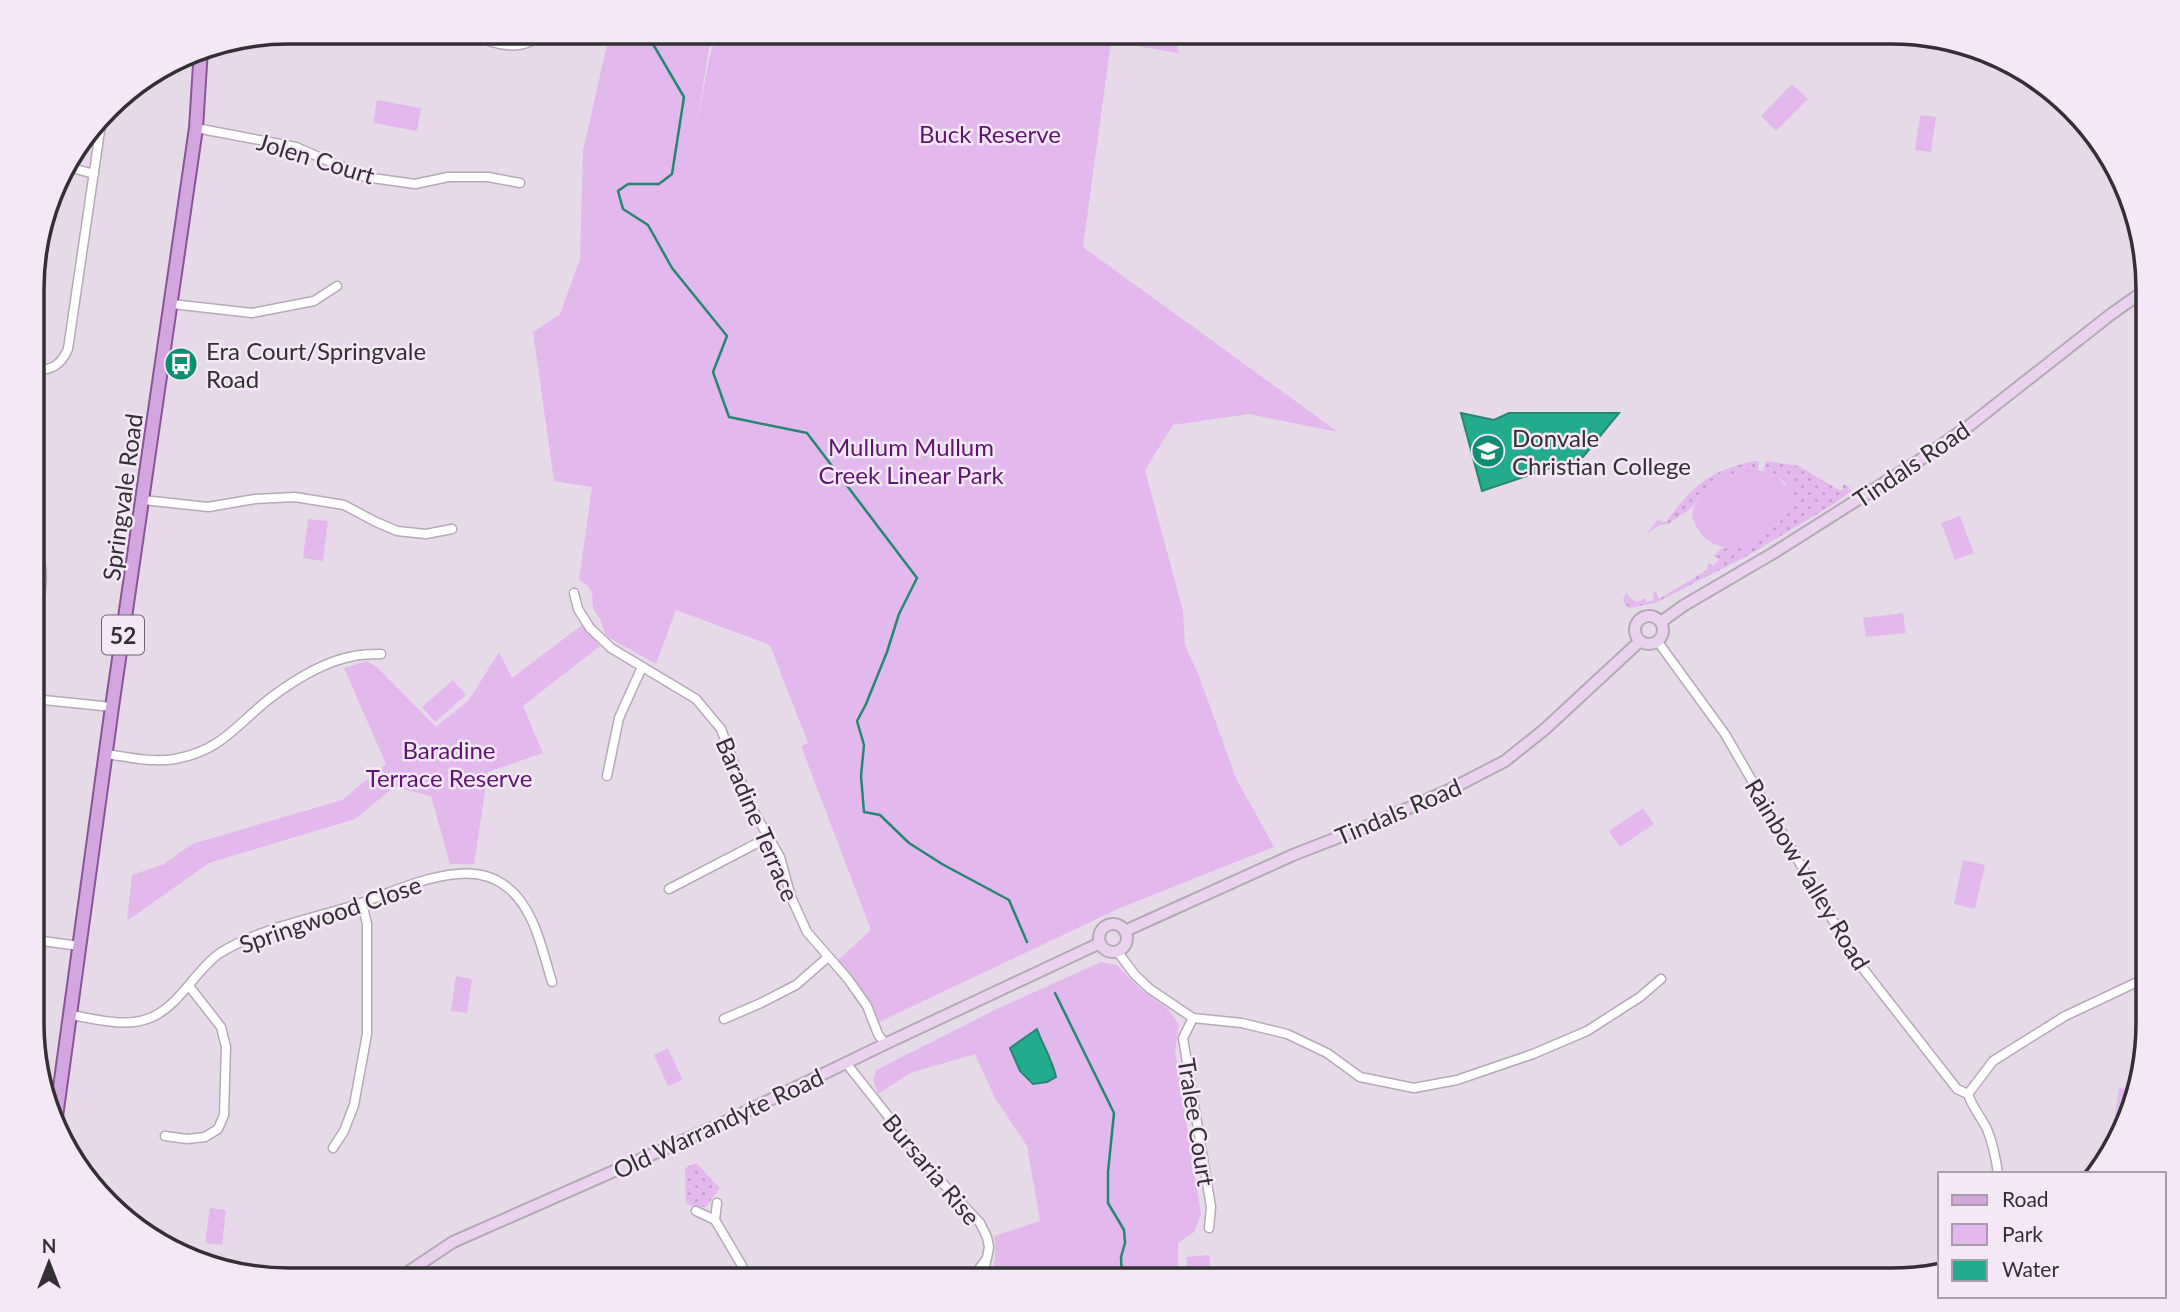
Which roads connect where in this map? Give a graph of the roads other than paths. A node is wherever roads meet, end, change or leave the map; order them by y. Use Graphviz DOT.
graph roads {
  1 [pos="504,44"];
  2 [pos="523,44"];
  3 [pos="200,60"];
  4 [pos="197,128"];
  5 [pos="100,134"];
  6 [pos="75,169"];
  7 [pos="94,174"];
  8 [pos="520,183"];
  9 [pos="337,286"];
  10 [pos="2136,296"];
  11 [pos="172,304"];
  12 [pos="44,370"];
  13 [pos="143,500"];
  14 [pos="452,529"];
  15 [pos="574,593"];
  16 [pos="1661,622"];
  17 [pos="1640,641"];
  18 [pos="1658,642"];
  19 [pos="381,654"];
  20 [pos="642,667"];
  21 [pos="44,700"];
  22 [pos="112,707"];
  23 [pos="106,754"];
  24 [pos="607,776"];
  25 [pos="769,838"];
  26 [pos="669,889"];
  27 [pos="362,903"];
  28 [pos="1125,931"];
  29 [pos="44,941"];
  30 [pos="1100,943"];
  31 [pos="80,946"];
  32 [pos="1117,951"];
  33 [pos="828,957"];
  34 [pos="1661,979"];
  35 [pos="552,982"];
  36 [pos="2136,983"];
  37 [pos="189,986"];
  38 [pos="71,1015"];
  39 [pos="1193,1018"];
  40 [pos="723,1019"];
  41 [pos="885,1044"];
  42 [pos="846,1063"];
  43 [pos="1968,1094"];
  44 [pos="58,1106"];
  45 [pos="165,1136"];
  46 [pos="333,1148"];
  47 [pos="1998,1172"];
  48 [pos="718,1203"];
  49 [pos="696,1211"];
  50 [pos="715,1220"];
  51 [pos="1209,1228"];
  52 [pos="987,1258"];
  53 [pos="414,1268"];
  54 [pos="743,1268"];
  55 [pos="980,1268"];
  56 [pos="985,1268"];
  1 -- 2 [label="street"];
  3 -- 4 [label="main road, Springvale Road / 52"];
  4 -- 8 [label="street, Jolen Court"];
  4 -- 11 [label="main road, Springvale Road / 52"];
  5 -- 7 [label="street"];
  6 -- 7 [label="street"];
  7 -- 12 [label="street"];
  9 -- 11 [label="street"];
  10 -- 16 [label="main road, Tindals Road"];
  11 -- 13 [label="main road, Springvale Road / 52"];
  13 -- 14 [label="street"];
  13 -- 22 [label="main road, Springvale Road / 52"];
  15 -- 20 [label="street, Baradine Terrace"];
  16 -- 17 [label="main road"];
  16 -- 18 [label="main road"];
  17 -- 18 [label="main road"];
  17 -- 28 [label="main road, Tindals Road"];
  18 -- 43 [label="street, Rainbow Valley Road"];
  19 -- 23 [label="street"];
  20 -- 24 [label="street"];
  20 -- 25 [label="street, Baradine Terrace"];
  21 -- 22 [label="street"];
  22 -- 23 [label="main road, Springvale Road / 52"];
  23 -- 31 [label="main road, Springvale Road / 52"];
  25 -- 26 [label="street"];
  25 -- 33 [label="street, Baradine Terrace"];
  27 -- 35 [label="street, Springwood Close"];
  27 -- 37 [label="street, Springwood Close"];
  27 -- 46 [label="street"];
  28 -- 30 [label="main road"];
  28 -- 32 [label="main road"];
  29 -- 31 [label="street"];
  30 -- 32 [label="main road"];
  30 -- 41 [label="main road, Old Warrandyte Road"];
  31 -- 38 [label="main road, Springvale Road / 52"];
  32 -- 39 [label="street"];
  33 -- 40 [label="street"];
  33 -- 41 [label="street, Baradine Terrace"];
  34 -- 39 [label="street"];
  36 -- 43 [label="street"];
  37 -- 38 [label="street, Springwood Close"];
  37 -- 45 [label="street"];
  38 -- 44 [label="main road, Springvale Road / 52"];
  39 -- 51 [label="street, Tralee Court"];
  41 -- 42 [label="main road, Old Warrandyte Road"];
  42 -- 52 [label="street, Bursaria Rise"];
  42 -- 53 [label="main road, Old Warrandyte Road"];
  43 -- 47 [label="street, Rainbow Valley Road"];
  48 -- 50 [label="street"];
  49 -- 50 [label="street"];
  50 -- 54 [label="street"];
  52 -- 55 [label="street, Bursaria Rise"];
  52 -- 56 [label="street"];
}
